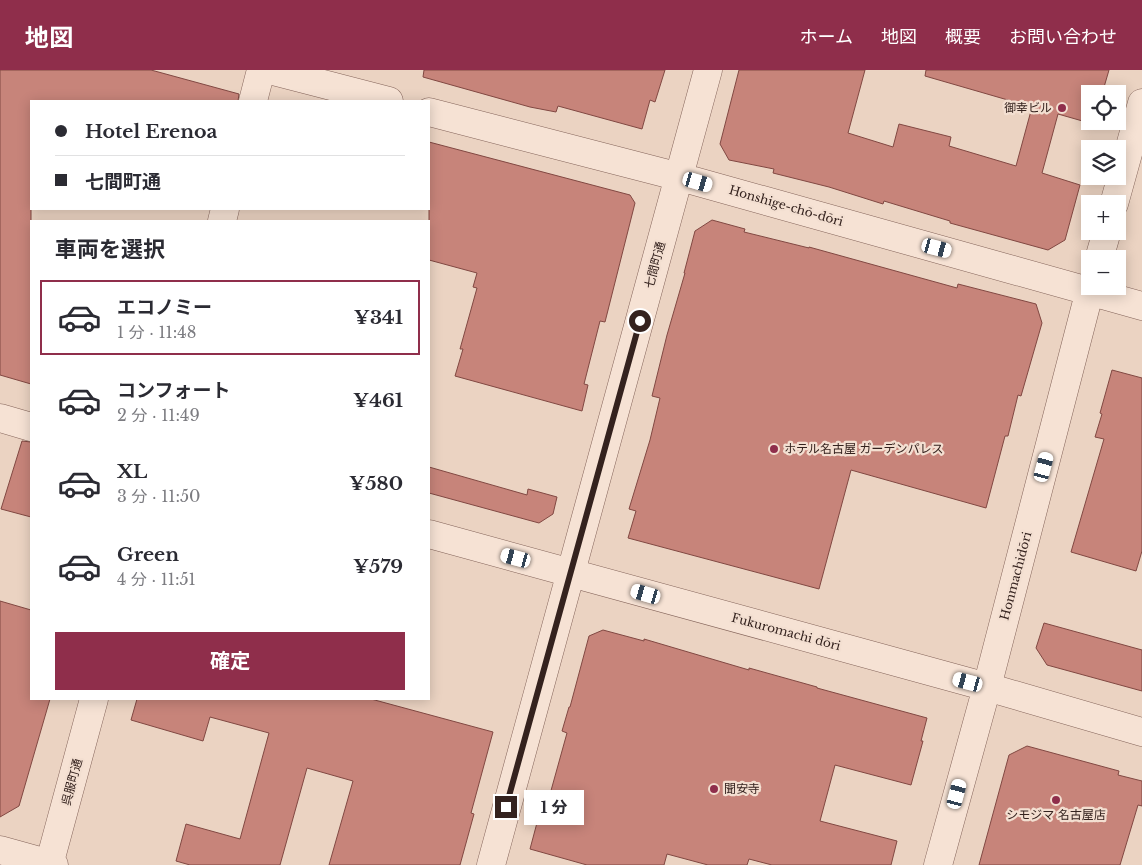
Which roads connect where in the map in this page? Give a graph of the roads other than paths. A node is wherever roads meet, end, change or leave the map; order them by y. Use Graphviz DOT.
graph roads {
  1 [pos="262,70"];
  2 [pos="269,70"];
  3 [pos="708,70"];
  4 [pos="253,100"];
  5 [pos="385,100"];
  6 [pos="1142,103"];
  7 [pos="430,112"];
  8 [pos="680,177"];
  9 [pos="1116,195"];
  10 [pos="1081,286"];
  11 [pos="1089,295"];
  12 [pos="1109,295"];
  13 [pos="1142,306"];
  14 [pos="0,418"];
  15 [pos="30,427"];
  16 [pos="430,534"];
  17 [pos="570,573"];
  18 [pos="987,687"];
  19 [pos="94,700"];
  20 [pos="1142,732"];
  21 [pos="0,850"];
  22 [pos="51,865"];
  23 [pos="491,865"];
  24 [pos="938,865"];
  1 -- 4 [label="street"];
  2 -- 5 [label="street"];
  3 -- 8 [label="street, 七間町通"];
  6 -- 9 [label="street"];
  7 -- 8 [label="street, Honshige-chō-dōri"];
  8 -- 10 [label="street, Honshige-chō-dōri"];
  8 -- 17 [label="street, 七間町通"];
  11 -- 18 [label="street, Honmachidōri"];
  12 -- 13 [label="street, Honshige-chō-dōri"];
  14 -- 15 [label="street"];
  16 -- 17 [label="street, Fukuromachi dōri"];
  17 -- 18 [label="street, Fukuromachi dōri"];
  17 -- 23 [label="street, 七間町通"];
  18 -- 20 [label="street, Fukuromachi dōri"];
  18 -- 24 [label="street, Honmachidōri"];
  19 -- 22 [label="street, 呉服町通"];
  21 -- 22 [label="street"];
}
